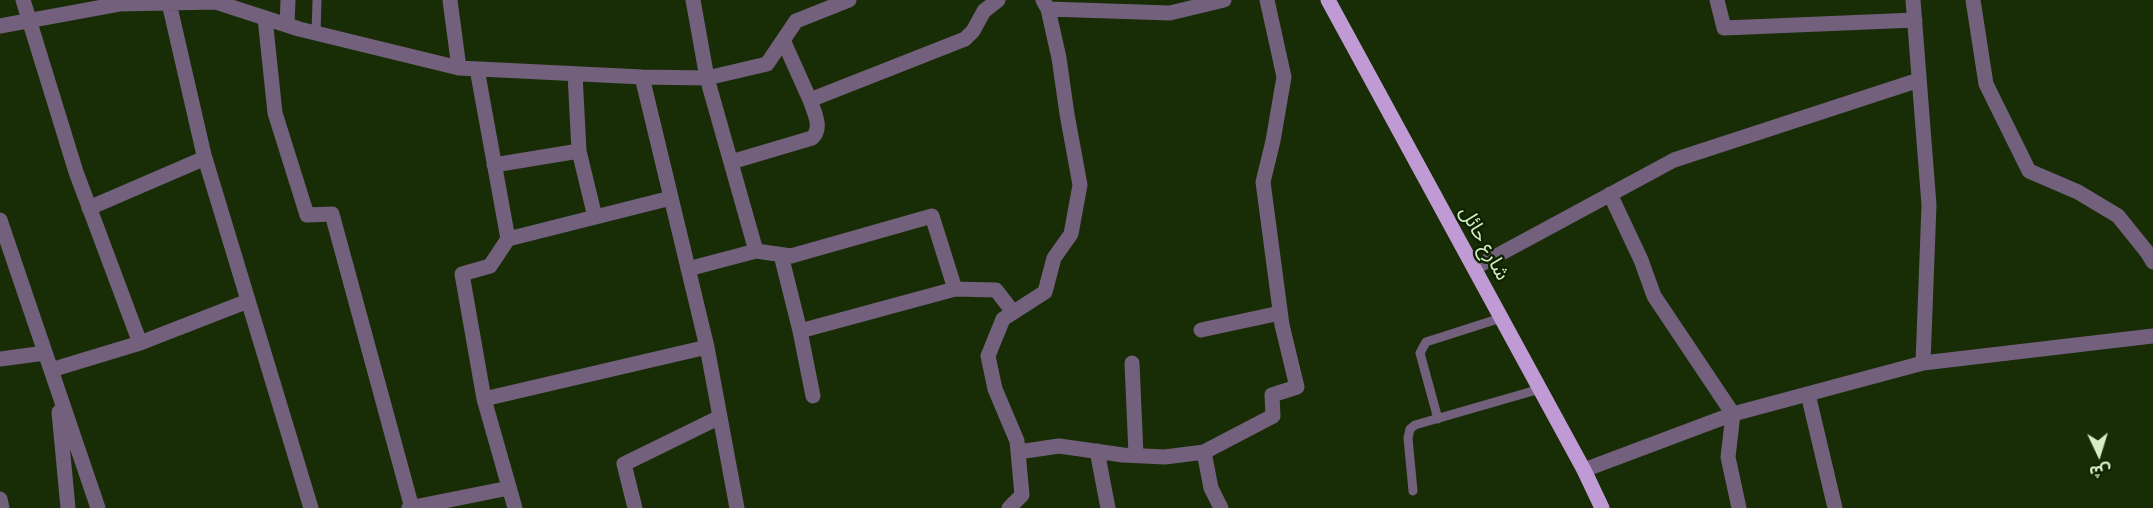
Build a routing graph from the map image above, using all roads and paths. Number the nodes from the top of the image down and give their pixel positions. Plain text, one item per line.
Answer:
1 (23, 0) edge
2 (288, 0) edge
3 (316, 0) edge
4 (450, 0) edge
5 (693, 0) edge
6 (849, 0) edge
7 (998, 0) edge
8 (1224, 0) edge
9 (1267, 0) edge
10 (1328, 0) edge
11 (1717, 0) edge
12 (1913, 0) edge
13 (1973, 0) edge
14 (118, 2) edge
15 (169, 3) junction
16 (1045, 5) edge
17 (265, 18) junction
18 (1915, 20) junction
19 (28, 21) junction
20 (287, 25) junction
21 (0, 26) edge
22 (316, 33) junction
23 (783, 40) junction
24 (459, 68) junction
25 (477, 69) junction
26 (575, 74) junction
27 (642, 77) junction
28 (707, 78) junction
29 (1919, 80) junction
30 (810, 100) junction
31 (579, 152) junction
32 (205, 158) junction
33 (731, 162) junction
34 (494, 165) junction
35 (1610, 194) junction
36 (671, 198) junction
37 (89, 208) junction
38 (595, 217) junction
39 (0, 220) edge
40 (508, 239) junction
41 (4, 243) edge
42 (756, 251) junction
43 (782, 255) junction
44 (2153, 262) edge
45 (1474, 268) junction
46 (688, 269) junction
47 (955, 289) junction
48 (248, 301) junction
49 (1013, 312) junction
50 (1280, 313) junction
51 (1502, 318) junction
52 (1201, 330) dead end
53 (800, 331) junction
54 (2153, 336) edge
55 (140, 344) junction
56 (707, 347) junction
57 (45, 353) junction
58 (0, 359) edge
59 (1132, 363) dead end
60 (1923, 363) junction
61 (51, 370) junction
62 (57, 388) junction
63 (1540, 389) junction
64 (1808, 394) junction
65 (813, 396) dead end
66 (484, 399) junction
67 (1732, 414) junction
68 (720, 417) junction
69 (1438, 418) junction
70 (1097, 451) junction
71 (1018, 452) junction
72 (1204, 453) junction
73 (1136, 455) junction
74 (1584, 470) junction
75 (509, 488) junction
76 (1413, 491) dead end
77 (0, 499) edge
78 (3, 508) edge
79 (68, 508) edge
80 (98, 508) edge
81 (311, 508) edge
82 (411, 508) edge
83 (515, 508) edge
84 (635, 508) edge
85 (737, 508) edge
86 (1010, 508) edge
87 (1108, 508) edge
88 (1221, 508) edge
89 (1602, 508) edge
90 (1739, 508) edge
91 (1835, 508) edge

1 - 19 street
2 - 20 street
3 - 22 lane
4 - 24 street
5 - 28 street
6 - 23 street
7 - 30 street
8 - 16 street
9 - 50 street
10 - 45 main road, شارع حائل
11 - 18 street
12 - 18 street
13 - 44 street
14 - 15 street
14 - 19 street
15 - 17 street
15 - 32 street
16 - 49 street
17 - 20 street
17 - 82 street
18 - 29 street
19 - 21 street
19 - 37 street
20 - 22 street
22 - 24 street
23 - 28 street
23 - 30 street
24 - 25 street
25 - 26 street
25 - 34 street
26 - 27 street
26 - 31 street
27 - 28 street
27 - 36 street
28 - 33 street
29 - 35 street
29 - 60 street
30 - 33 street
31 - 34 street
31 - 38 street
32 - 37 street
32 - 48 street
33 - 42 street
34 - 40 street
35 - 45 street
35 - 67 street
36 - 38 street
36 - 46 street
37 - 55 street
38 - 40 street
39 - 41 street
40 - 66 street
41 - 57 street
42 - 43 street
42 - 46 street
43 - 47 street
43 - 53 street
45 - 51 main road, شارع حائل
46 - 56 street
47 - 49 street
47 - 53 street
48 - 55 street
48 - 81 street
49 - 71 street
50 - 52 street
50 - 72 street
51 - 63 main road, شارع حائل
51 - 69 lane
53 - 65 street
54 - 60 street
55 - 61 street
56 - 66 street
56 - 68 street
57 - 58 street
57 - 61 street
59 - 73 street
60 - 64 street
61 - 62 street
62 - 79 street
62 - 80 street
63 - 69 lane
63 - 74 main road, شارع حائل
64 - 67 street
64 - 91 street
66 - 75 street
67 - 74 street
67 - 90 street
68 - 84 street
68 - 85 street
69 - 76 lane
70 - 71 street
70 - 73 street
70 - 87 street
71 - 86 street
72 - 73 street
72 - 88 street
74 - 89 main road, شارع حائل
75 - 82 street
75 - 83 street
77 - 78 street

